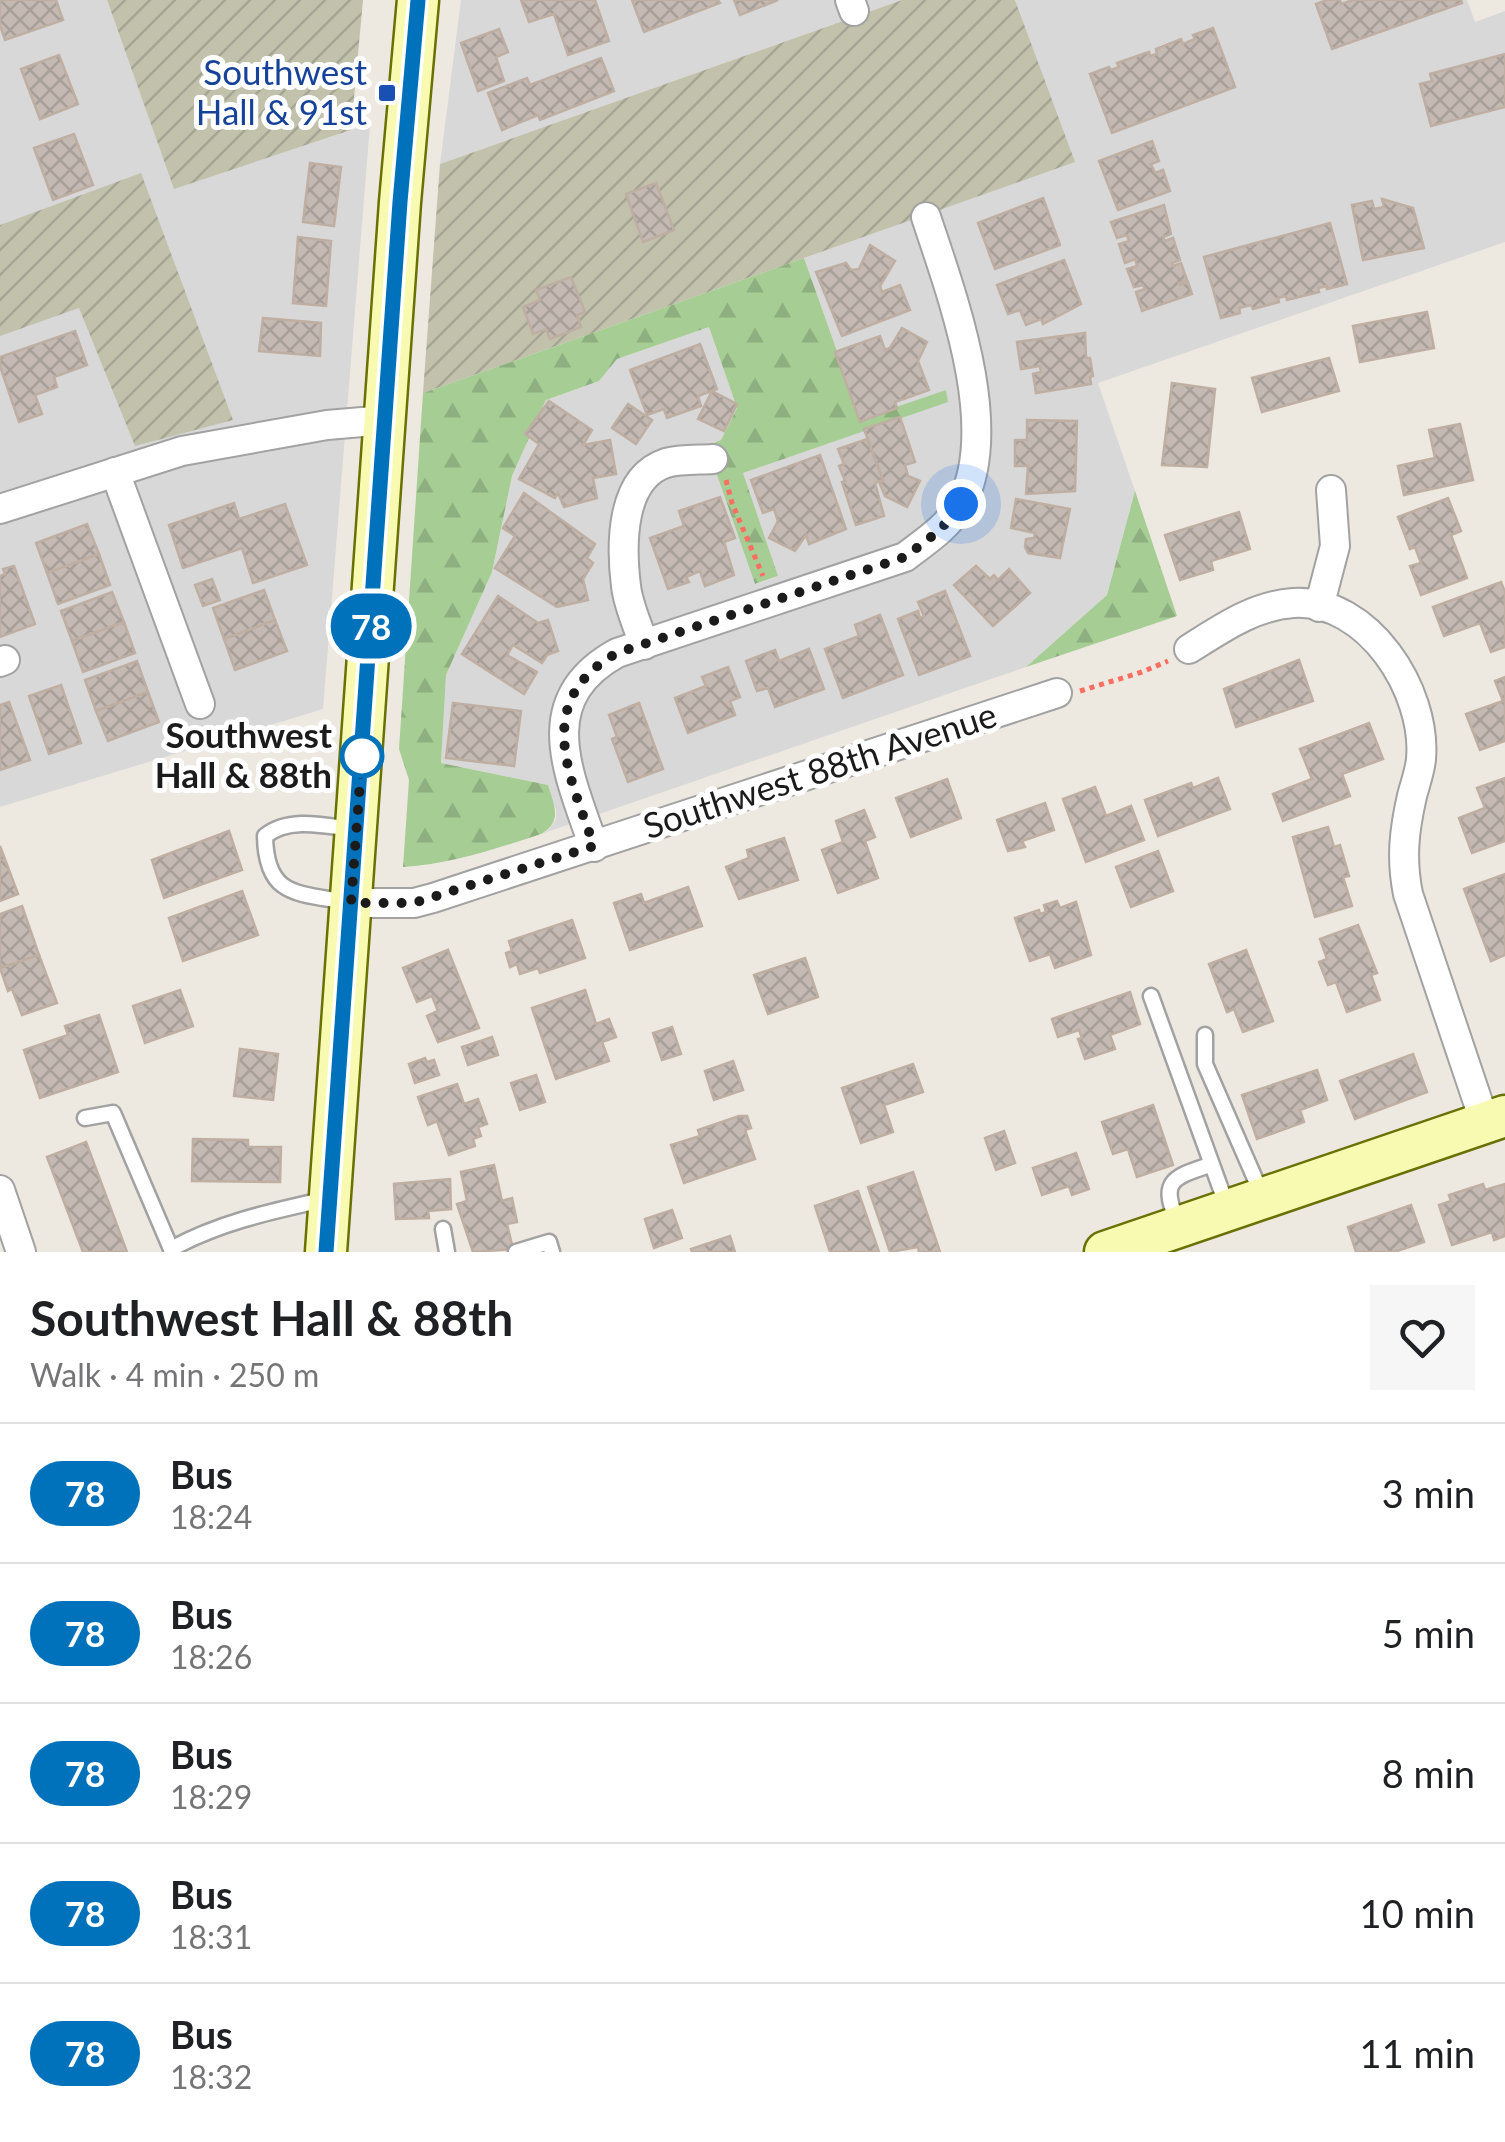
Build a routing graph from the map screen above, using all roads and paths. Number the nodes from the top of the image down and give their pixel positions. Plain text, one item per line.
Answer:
1 (418, 0) edge
2 (926, 217) dead end
3 (386, 420) junction
4 (713, 459) joint
5 (116, 472) junction
6 (1330, 490) dead end
7 (0, 509) edge
8 (763, 579) dead end
9 (1319, 607) junction
10 (644, 645) junction
11 (1188, 650) joint
12 (1056, 693) joint
13 (200, 704) dead end
14 (356, 830) junction
15 (594, 846) junction
16 (351, 903) junction
17 (1151, 996) dead end
18 (1205, 1035) dead end
19 (85, 1118) dead end
20 (1495, 1120) edge
21 (1210, 1165) junction
22 (0, 1190) edge
23 (332, 1198) junction
24 (1246, 1204) junction
25 (443, 1229) dead end
26 (1184, 1239) edge
27 (172, 1250) edge
28 (22, 1252) edge
29 (326, 1252) edge
30 (447, 1252) edge
31 (516, 1252) edge
32 (552, 1252) edge
33 (1105, 1252) edge

1 - 3 main road
2 - 10 street
3 - 5 street
3 - 14 main road
4 - 8 path
4 - 10 street
5 - 7 street
5 - 13 street
6 - 9 street
9 - 11 street
9 - 20 street
10 - 15 street
11 - 12 path
12 - 15 street, Southwest 88th Avenue
14 - 16 main road
14 - 16 lane
15 - 16 street, Southwest 88th Avenue
16 - 23 main road
17 - 21 lane
18 - 24 lane
19 - 27 lane
20 - 24 main road
21 - 24 lane
21 - 26 lane
22 - 28 street
23 - 27 lane
23 - 29 main road
24 - 26 main road
25 - 30 lane
26 - 33 main road
31 - 32 lane

